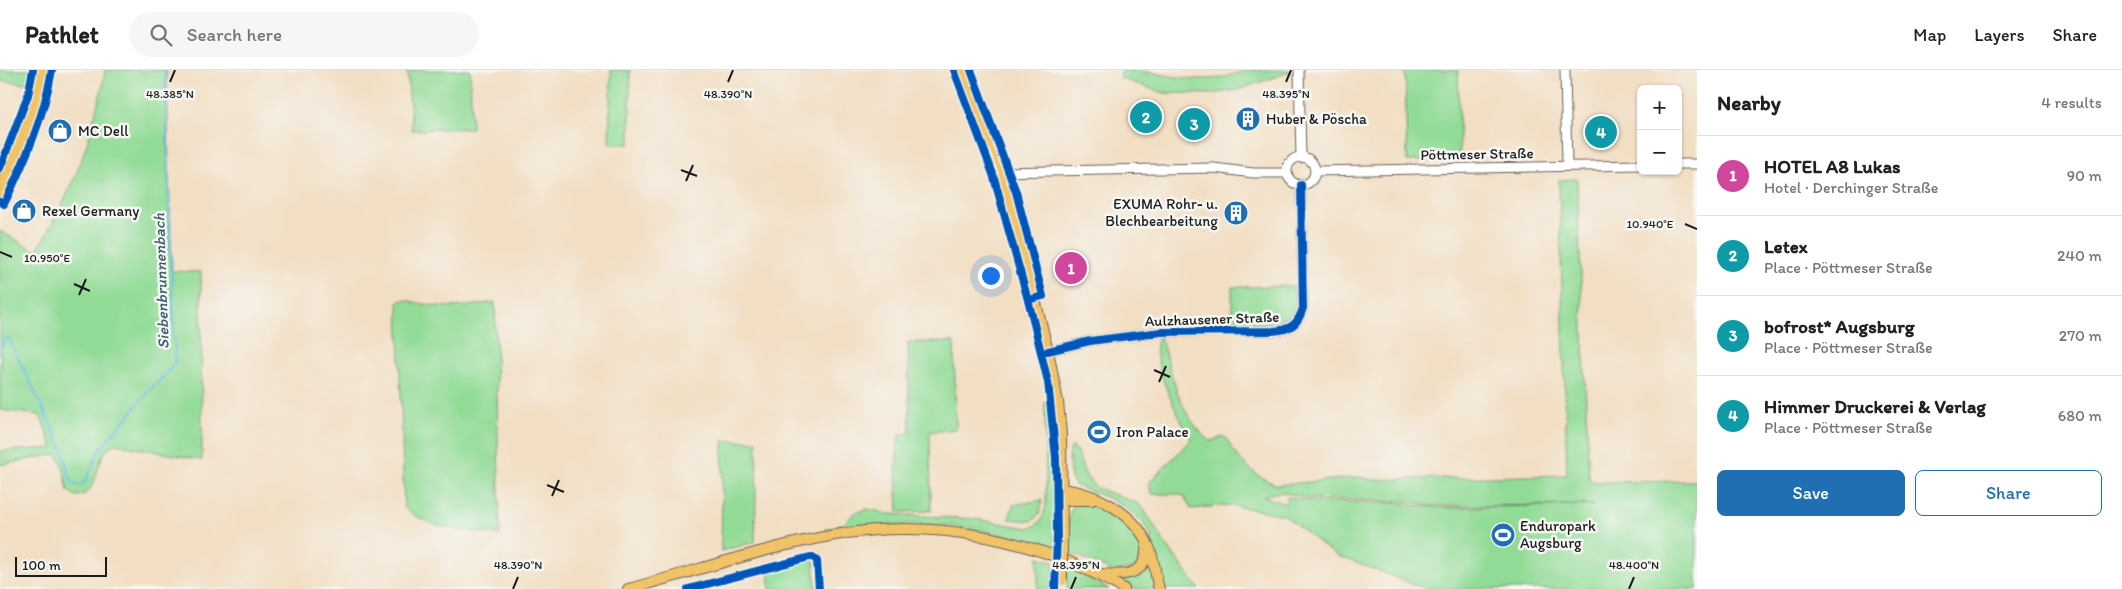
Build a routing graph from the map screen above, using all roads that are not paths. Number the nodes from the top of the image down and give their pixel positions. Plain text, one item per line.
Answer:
1 (43, 70) edge
2 (962, 70) edge
3 (1299, 70) edge
4 (1565, 70) edge
5 (1300, 158) junction
6 (1682, 164) edge
7 (1697, 164) edge
8 (1637, 165) edge
9 (1567, 166) junction
10 (1315, 171) junction
11 (1000, 172) junction
12 (1287, 173) junction
13 (1301, 185) junction
14 (0, 192) edge
15 (1048, 351) junction
16 (1063, 489) junction
17 (1063, 500) junction
18 (1097, 500) junction
19 (1145, 539) junction
20 (1097, 573) junction
21 (1062, 585) edge
22 (628, 589) edge
23 (1124, 589) edge
24 (1159, 589) edge

1 - 14 main road
2 - 11 main road
3 - 5 street
4 - 9 street
5 - 10 street
5 - 12 street
6 - 7 street
8 - 9 street, Pöttmeser Straße
9 - 10 street, Pöttmeser Straße
10 - 13 street
11 - 12 street
11 - 15 main road
12 - 13 street
13 - 15 street, Aulzhausener Straße
15 - 16 main road
16 - 17 main road
16 - 18 main road
17 - 18 main road
17 - 21 main road, bridge
18 - 19 main road
19 - 20 main road
19 - 24 main road
20 - 22 main road
20 - 23 main road

